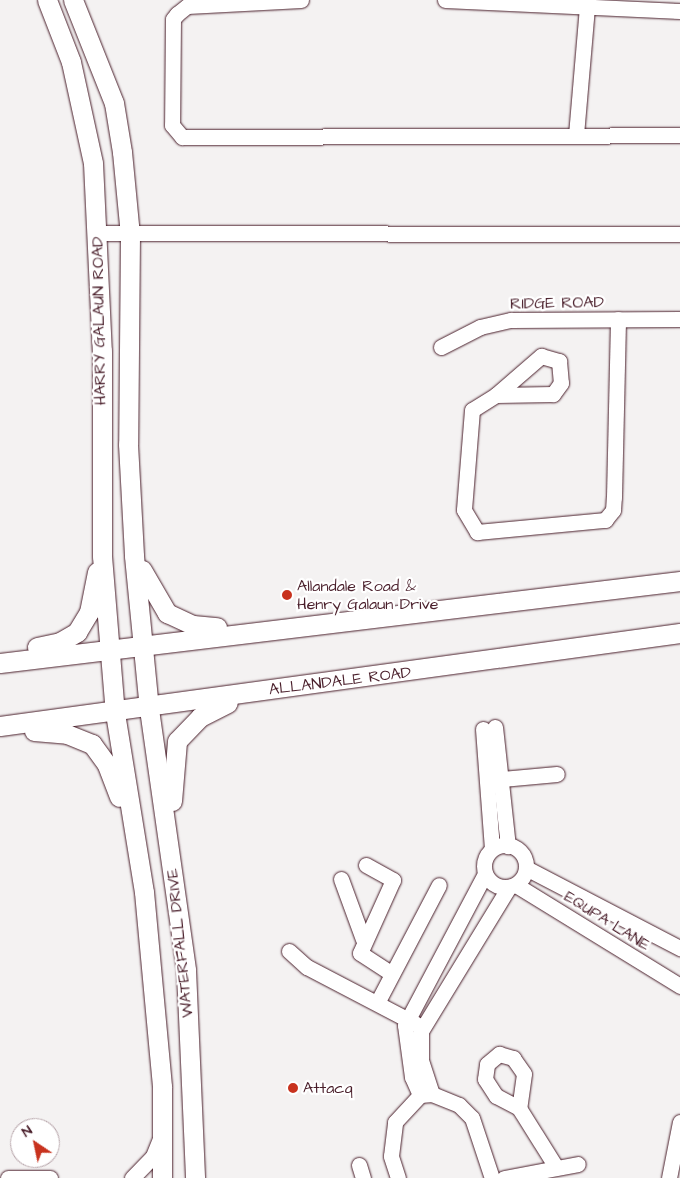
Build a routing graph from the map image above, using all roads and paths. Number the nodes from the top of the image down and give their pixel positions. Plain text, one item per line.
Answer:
1 (47, 0) edge
2 (74, 0) edge
3 (301, 0) edge
4 (445, 0) edge
5 (548, 2) edge
6 (587, 7) junction
7 (680, 12) edge
8 (576, 135) junction
9 (680, 135) edge
10 (99, 233) junction
11 (680, 234) edge
12 (130, 235) junction
13 (618, 319) junction
14 (680, 319) edge
15 (440, 347) dead end
16 (496, 395) dead end
17 (102, 556) junction
18 (134, 556) junction
19 (680, 581) edge
20 (256, 630) junction
21 (680, 633) edge
22 (145, 644) junction
23 (110, 649) junction
24 (0, 657) edge
25 (0, 663) edge
26 (265, 691) junction
27 (149, 709) junction
28 (115, 713) junction
29 (0, 727) edge
30 (489, 728) dead end
31 (557, 774) dead end
32 (494, 780) junction
33 (508, 846) junction
34 (492, 849) junction
35 (171, 862) junction
36 (138, 865) junction
37 (366, 865) dead end
38 (526, 868) junction
39 (485, 874) junction
40 (341, 879) dead end
41 (439, 885) dead end
42 (513, 886) junction
43 (363, 939) junction
44 (447, 944) junction
45 (680, 948) edge
46 (289, 951) dead end
47 (468, 955) junction
48 (392, 974) junction
49 (680, 986) edge
50 (377, 1003) junction
51 (408, 1019) junction
52 (422, 1027) junction
53 (426, 1095) junction
54 (519, 1108) dead end
55 (680, 1122) edge
56 (162, 1134) junction
57 (578, 1164) dead end
58 (556, 1166) junction
59 (394, 1177) edge
60 (8, 1178) edge
61 (50, 1178) edge
62 (132, 1178) edge
63 (162, 1178) edge
64 (195, 1178) edge
65 (492, 1178) edge
66 (504, 1178) edge
67 (669, 1178) edge

1 - 10 main road, HARRY GALAUN ROAD
2 - 12 main road, HARRY GALAUN ROAD
3 - 8 street
4 - 5 street
5 - 6 street
6 - 7 street
6 - 8 street
8 - 9 street
10 - 12 street
10 - 17 main road, HARRY GALAUN ROAD
11 - 12 street
12 - 18 main road, HARRY GALAUN ROAD
13 - 14 street, RIDGE ROAD
13 - 15 street, RIDGE ROAD
13 - 16 street
17 - 23 main road, HARRY GALAUN ROAD
17 - 24 main road
18 - 20 main road
18 - 22 main road, HARRY GALAUN ROAD
19 - 20 main road
20 - 22 main road
21 - 26 main road, ALLANDALE ROAD
22 - 23 main road
22 - 27 main road, WATERFALL DRIVE
23 - 25 main road
23 - 28 main road, HARRY GALAUN ROAD
26 - 27 main road, ALLANDALE ROAD
26 - 35 main road
27 - 28 main road, ALLANDALE ROAD
27 - 35 main road, WATERFALL DRIVE
28 - 29 main road, ALLANDALE ROAD
28 - 36 main road, WATERFALL DRIVE
29 - 36 main road
30 - 32 street
31 - 32 street
32 - 33 street
32 - 34 street
33 - 34 street
33 - 38 street
34 - 39 street
35 - 64 main road, WATERFALL DRIVE
36 - 56 main road, WATERFALL DRIVE
37 - 43 street
38 - 42 street
38 - 45 street, EQUPA LANE
39 - 42 street
39 - 44 street
40 - 43 street
41 - 48 street
42 - 47 street
42 - 49 street, EQUPA LANE
43 - 48 street
44 - 47 street
44 - 51 street
46 - 50 street
47 - 52 street
48 - 50 street
50 - 51 street
51 - 52 street
51 - 53 street
52 - 53 street
53 - 59 street
53 - 65 street
54 - 58 street
55 - 67 street
56 - 62 street
56 - 63 main road, WATERFALL DRIVE
57 - 58 street
58 - 66 street
60 - 61 street

